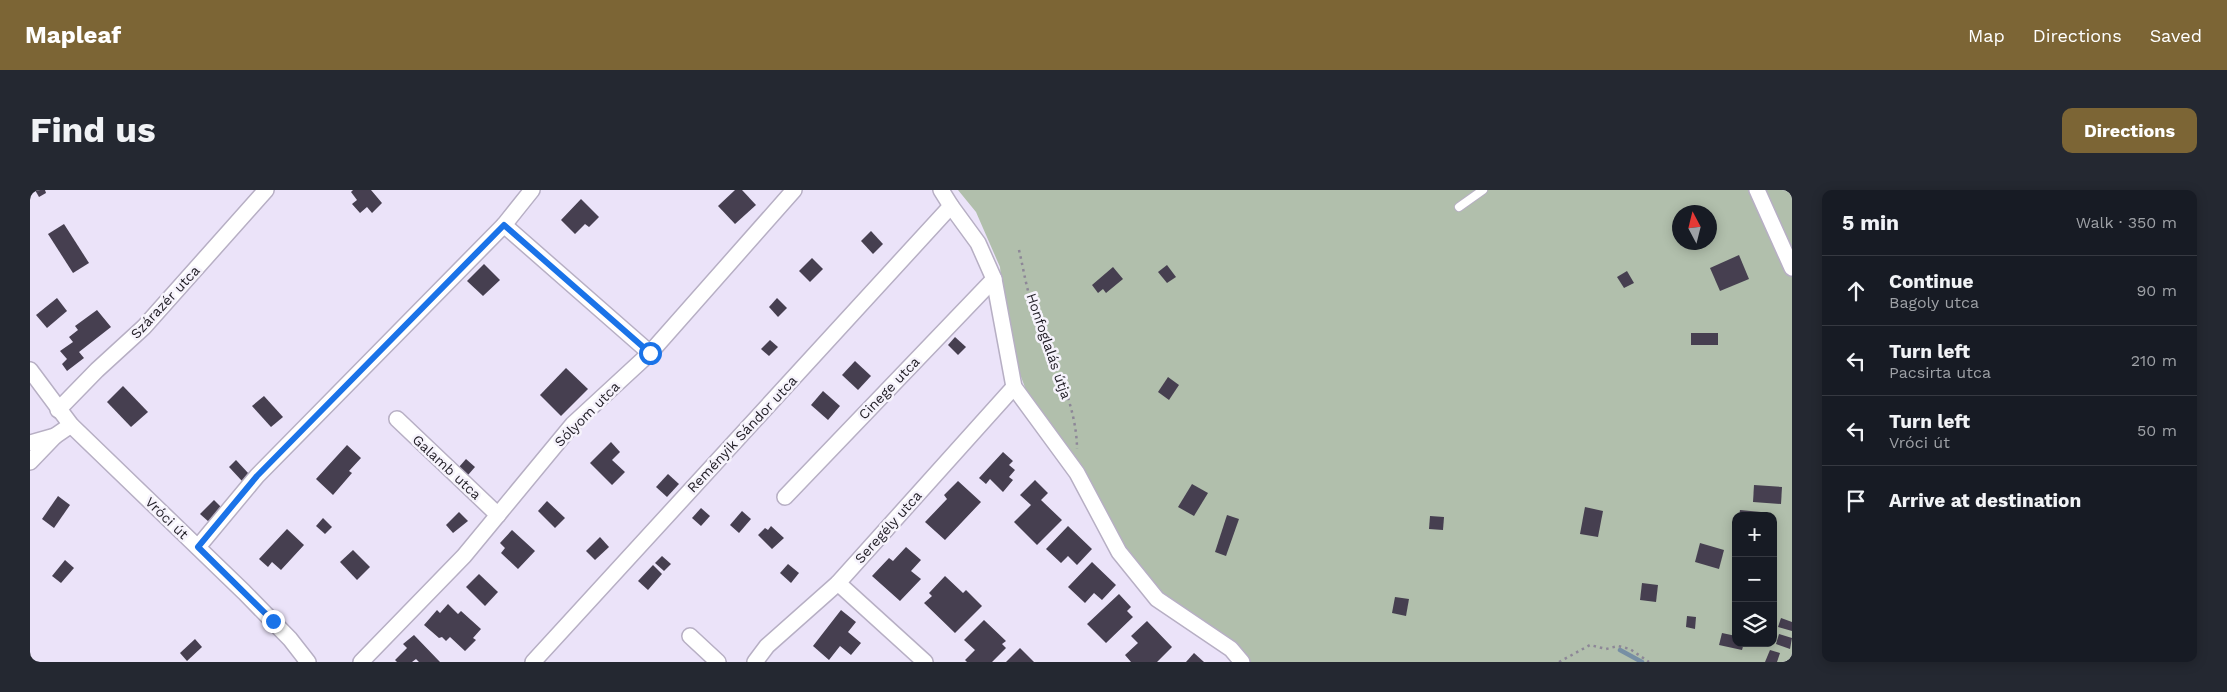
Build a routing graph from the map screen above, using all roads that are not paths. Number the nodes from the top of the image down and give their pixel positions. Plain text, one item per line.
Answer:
1 (266, 190) edge
2 (532, 190) edge
3 (794, 190) edge
4 (941, 190) edge
5 (1483, 190) edge
6 (1757, 190) edge
7 (951, 206) junction
8 (1459, 207) dead end
9 (504, 225) junction
10 (1792, 268) edge
11 (994, 279) junction
12 (650, 353) junction
13 (30, 370) edge
14 (1014, 387) junction
15 (58, 410) junction
16 (396, 419) dead end
17 (71, 426) junction
18 (55, 436) junction
19 (30, 443) edge
20 (30, 462) edge
21 (785, 497) dead end
22 (498, 515) junction
23 (198, 547) junction
24 (838, 583) junction
25 (690, 636) dead end
26 (308, 662) edge
27 (361, 662) edge
28 (533, 662) edge
29 (718, 662) edge
30 (755, 662) edge
31 (925, 662) edge
32 (1242, 662) edge

1 - 15 street, Szárazér utca
2 - 9 street
3 - 12 street, Sólyom utca
4 - 7 street
5 - 8 lane
6 - 10 street
7 - 11 street
7 - 28 street, Reményik Sándor utca
9 - 12 street
9 - 23 street
11 - 14 street
11 - 21 street, Cinege utca
12 - 22 street, Sólyom utca
13 - 15 street, Vróci út
14 - 24 street, Seregély utca
14 - 32 street
15 - 17 street, Vróci út
16 - 22 street, Galamb utca
17 - 18 street
17 - 23 street, Vróci út
18 - 19 street
18 - 20 street
22 - 27 street, Sólyom utca
23 - 26 street, Vróci út
24 - 30 street, Seregély utca
24 - 31 street
25 - 29 street

